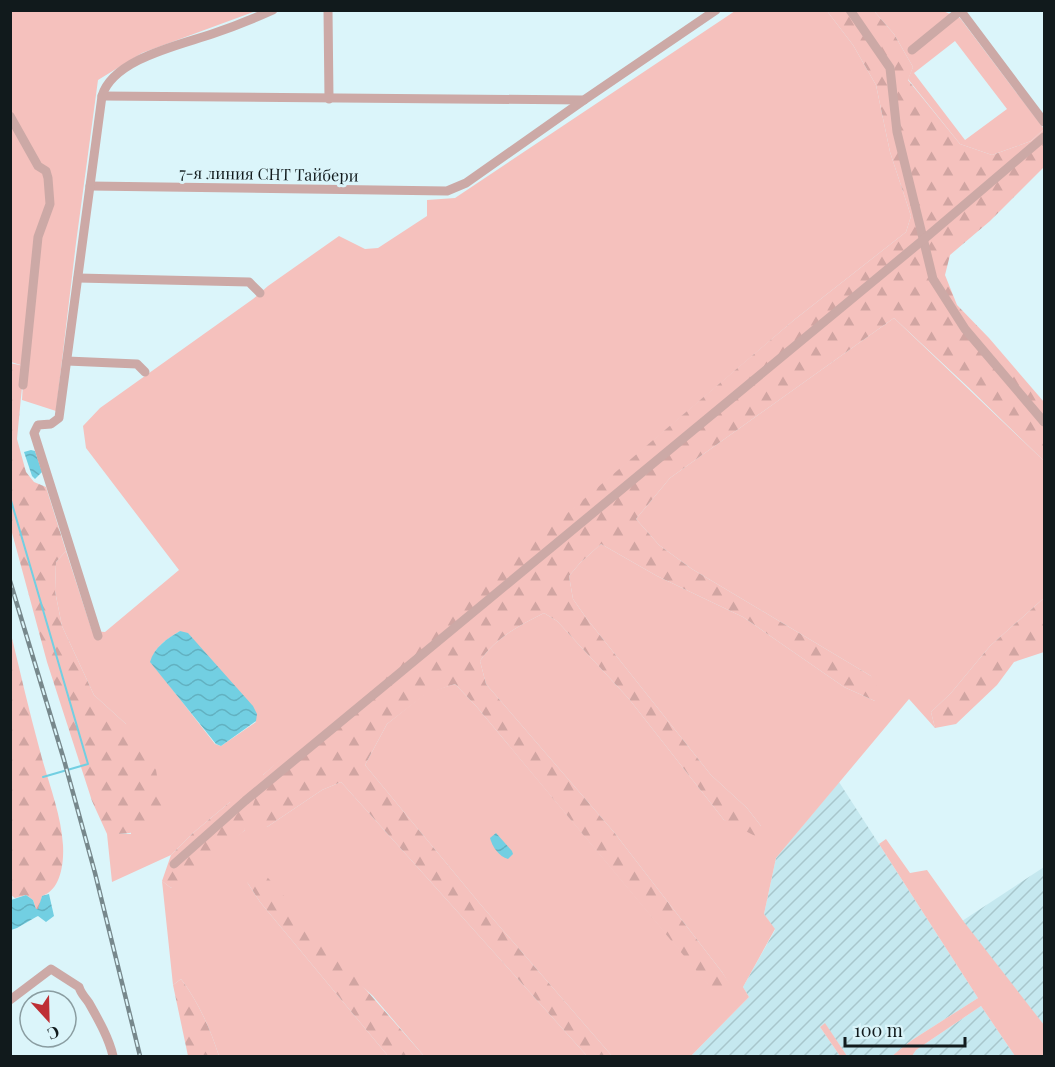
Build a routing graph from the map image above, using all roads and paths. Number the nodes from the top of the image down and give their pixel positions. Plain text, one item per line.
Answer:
1 (273, 10) edge
2 (328, 10) edge
3 (716, 10) edge
4 (850, 10) edge
5 (961, 11) edge
6 (912, 50) dead end
7 (102, 96) junction
8 (329, 99) junction
9 (585, 100) junction
10 (10, 116) edge
11 (1044, 122) edge
12 (1044, 137) edge
13 (90, 186) junction
14 (922, 240) junction
15 (78, 278) junction
16 (260, 293) dead end
17 (67, 361) junction
18 (145, 372) dead end
19 (23, 385) dead end
20 (1044, 422) edge
21 (98, 636) dead end
22 (174, 864) dead end
23 (10, 1000) edge
24 (112, 1052) edge

1 - 7 street
2 - 8 street
3 - 9 street
4 - 14 street
5 - 6 street
5 - 11 street
7 - 8 street
7 - 13 street
8 - 9 street
9 - 13 street, 7-я линия СНТ Тайбери
10 - 19 street
12 - 14 street
13 - 15 street
14 - 20 street
14 - 22 street
15 - 16 street
15 - 17 street
17 - 18 street
17 - 21 street
23 - 24 street

